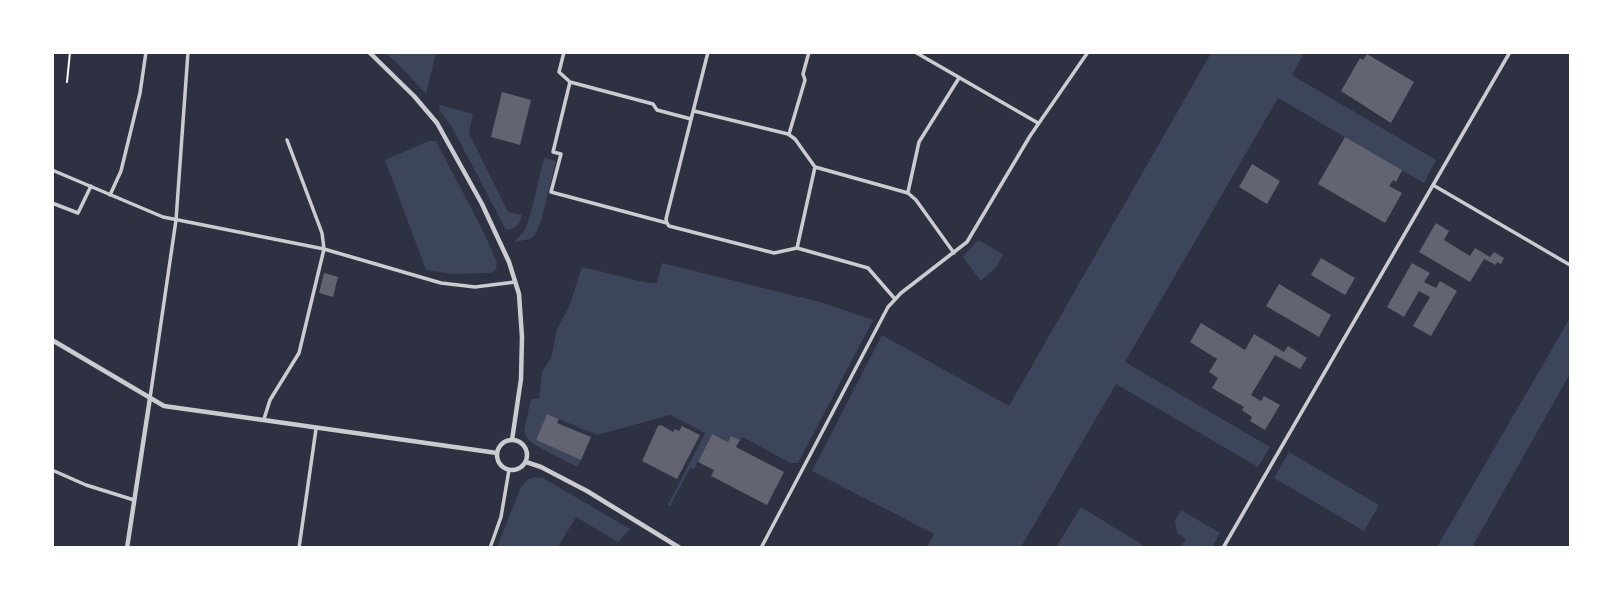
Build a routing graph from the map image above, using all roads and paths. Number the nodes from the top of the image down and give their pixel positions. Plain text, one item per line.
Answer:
1 (70, 52) edge
2 (146, 52) edge
3 (188, 52) edge
4 (369, 52) edge
5 (564, 52) edge
6 (708, 52) edge
7 (809, 52) edge
8 (915, 52) edge
9 (1088, 52) edge
10 (1510, 52) edge
11 (959, 78) junction
12 (66, 82) dead end
13 (570, 82) junction
14 (693, 111) junction
15 (691, 119) junction
16 (1038, 123) junction
17 (789, 134) junction
18 (287, 140) dead end
19 (815, 167) junction
20 (52, 170) edge
21 (1433, 185) junction
22 (91, 186) junction
23 (908, 193) junction
24 (110, 195) junction
25 (52, 203) edge
26 (176, 219) junction
27 (668, 224) junction
28 (797, 248) junction
29 (324, 249) junction
30 (954, 253) junction
31 (1570, 265) edge
32 (515, 282) junction
33 (895, 299) junction
34 (52, 340) edge
35 (150, 398) junction
36 (263, 421) junction
37 (316, 429) junction
38 (512, 440) junction
39 (497, 453) junction
40 (526, 462) junction
41 (52, 470) edge
42 (509, 470) junction
43 (134, 500) junction
44 (127, 548) edge
45 (299, 548) edge
46 (490, 548) edge
47 (680, 548) edge
48 (761, 548) edge
49 (1223, 548) edge

1 - 12 path
2 - 24 street
3 - 26 street
4 - 32 street
5 - 13 street
6 - 14 street
7 - 17 street
8 - 11 street
9 - 16 street
10 - 21 street
11 - 16 street
11 - 23 street
13 - 15 street
13 - 27 street
14 - 15 street
14 - 17 street
15 - 27 street
16 - 30 street
17 - 19 street
18 - 29 street
19 - 23 street
19 - 28 street
20 - 22 street
21 - 31 street
21 - 49 street
22 - 24 street
22 - 25 street
23 - 30 street
24 - 26 street
26 - 29 street
26 - 35 street
27 - 28 street
28 - 33 street
29 - 32 street
29 - 36 street
30 - 33 street
32 - 38 street
33 - 48 street
34 - 35 street
35 - 36 street
35 - 43 street
36 - 37 street
37 - 39 street
37 - 45 street
38 - 39 street
38 - 40 street
39 - 42 street
40 - 42 street
40 - 47 street
41 - 43 street
42 - 46 street
43 - 44 street

